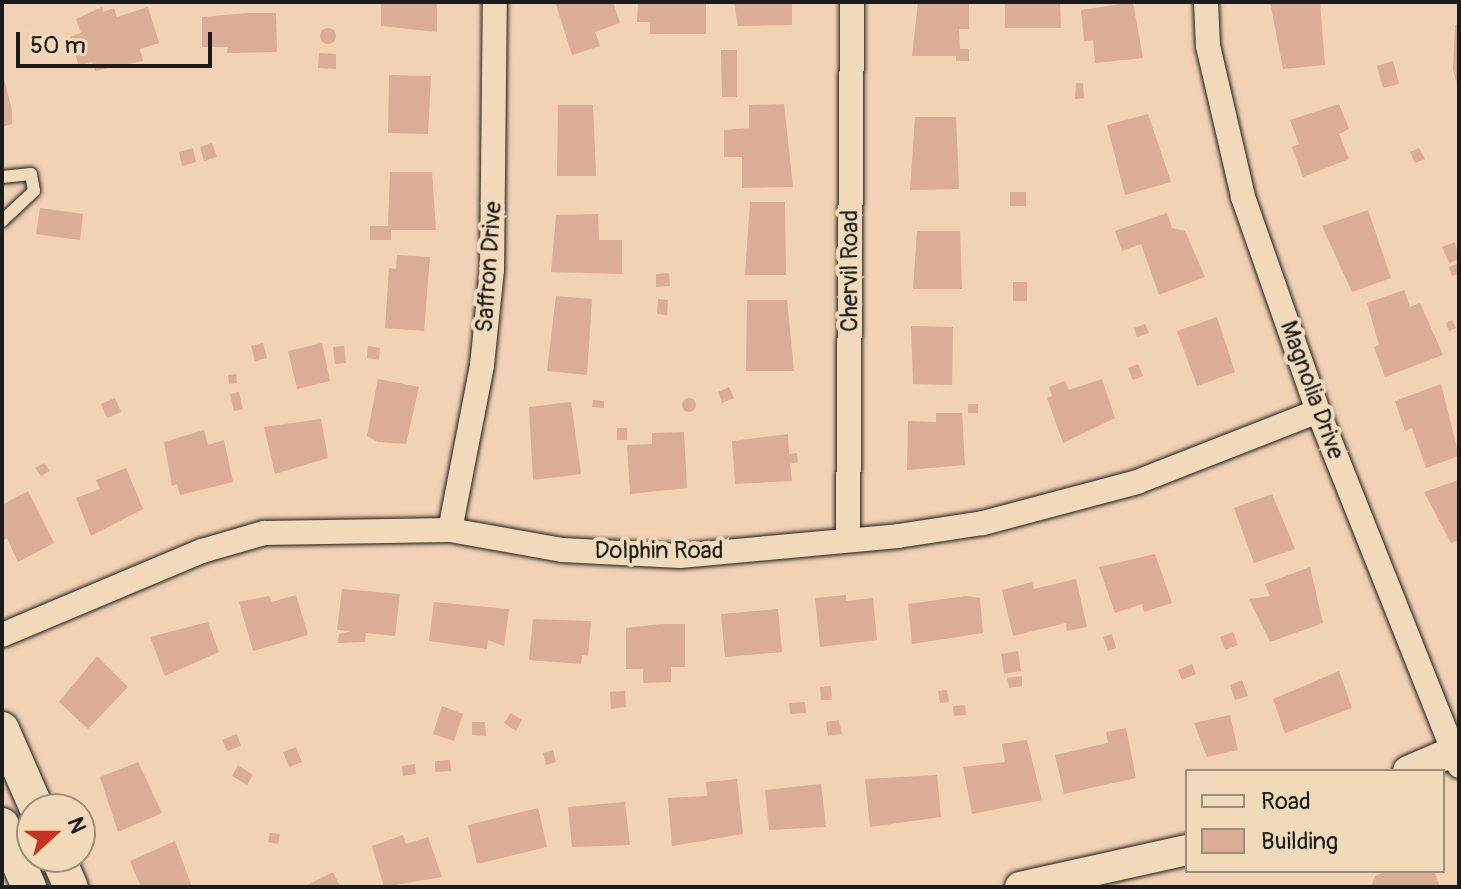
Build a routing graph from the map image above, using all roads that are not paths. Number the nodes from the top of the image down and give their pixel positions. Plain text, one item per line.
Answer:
1 (495, 2) edge
2 (852, 2) edge
3 (1206, 2) edge
4 (2, 177) edge
5 (2, 221) edge
6 (1318, 411) junction
7 (450, 530) junction
8 (848, 540) junction
9 (2, 635) edge
10 (2, 729) edge
11 (1457, 756) edge
12 (1415, 769) edge
13 (30, 793) edge
14 (2, 825) edge
15 (1185, 850) edge
16 (29, 887) edge
17 (1020, 887) edge

1 - 7 street, Saffron Drive
2 - 8 street, Chervil Road
3 - 6 street, Magnolia Drive
4 - 5 lane
6 - 8 street, Dolphin Road
6 - 11 street, Magnolia Drive
7 - 8 street, Dolphin Road
7 - 9 street, Dolphin Road
10 - 13 main road
11 - 12 street
14 - 16 main road
15 - 17 street

